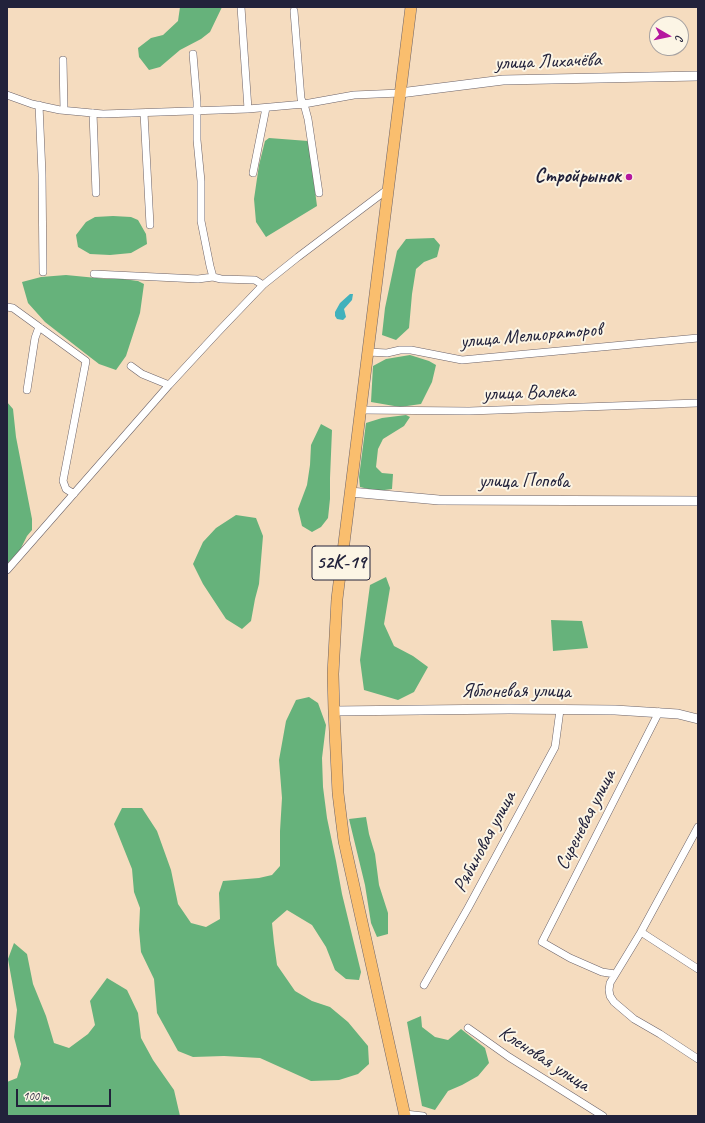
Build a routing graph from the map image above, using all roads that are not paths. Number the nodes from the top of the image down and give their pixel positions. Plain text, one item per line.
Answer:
1 (241, 7) edge
2 (411, 7) edge
3 (294, 11) dead end
4 (193, 54) dead end
5 (63, 60) dead end
6 (698, 76) edge
7 (400, 93) junction
8 (7, 95) edge
9 (304, 104) junction
10 (39, 105) junction
11 (266, 108) junction
12 (248, 109) junction
13 (64, 110) junction
14 (197, 112) junction
15 (93, 113) junction
16 (144, 113) junction
17 (253, 173) dead end
18 (388, 189) junction
19 (96, 193) dead end
20 (319, 193) dead end
21 (150, 226) dead end
22 (43, 272) dead end
23 (94, 274) dead end
24 (213, 277) junction
25 (264, 285) junction
26 (7, 306) edge
27 (39, 327) junction
28 (698, 338) edge
29 (368, 352) junction
30 (131, 366) dead end
31 (169, 385) junction
32 (27, 390) dead end
33 (698, 403) edge
34 (360, 410) junction
35 (350, 492) junction
36 (74, 494) junction
37 (698, 501) edge
38 (7, 570) edge
39 (560, 710) junction
40 (334, 711) junction
41 (659, 712) junction
42 (698, 719) edge
43 (698, 827) edge
44 (641, 932) junction
45 (698, 969) edge
46 (615, 974) junction
47 (424, 985) dead end
48 (468, 1028) dead end
49 (698, 1058) edge
50 (405, 1115) edge
51 (423, 1116) edge
52 (603, 1116) edge

1 - 12 street
2 - 7 main road, 52К-19
3 - 9 street
4 - 14 street
5 - 13 street
6 - 7 street, улица Лихачёва
7 - 9 street
7 - 18 main road, 52К-19
8 - 10 street
9 - 11 street
9 - 20 street
10 - 13 street
10 - 22 street
11 - 12 street
11 - 17 street
12 - 14 street
13 - 15 street
14 - 16 street
14 - 24 street
15 - 16 street
15 - 19 street
16 - 21 street
18 - 25 street
18 - 29 main road, 52К-19
23 - 24 street
24 - 25 street
25 - 31 street
26 - 27 street
27 - 32 street
27 - 36 street
28 - 29 street, улица Мелиораторов
29 - 34 main road, 52К-19
30 - 31 street
31 - 36 street
33 - 34 street, улица Валека
34 - 35 main road, 52К-19
35 - 37 street, улица Попова
35 - 40 main road, 52К-19
36 - 38 street
39 - 40 street, Яблоневая улица
39 - 41 street, Яблоневая улица
39 - 47 street, Рябиновая улица
40 - 50 main road, 52К-19
41 - 42 street, Яблоневая улица
41 - 46 street, Сиреневая улица
43 - 44 street
44 - 45 street
44 - 46 street
46 - 49 street
48 - 52 street, Кленовая улица
50 - 51 street

